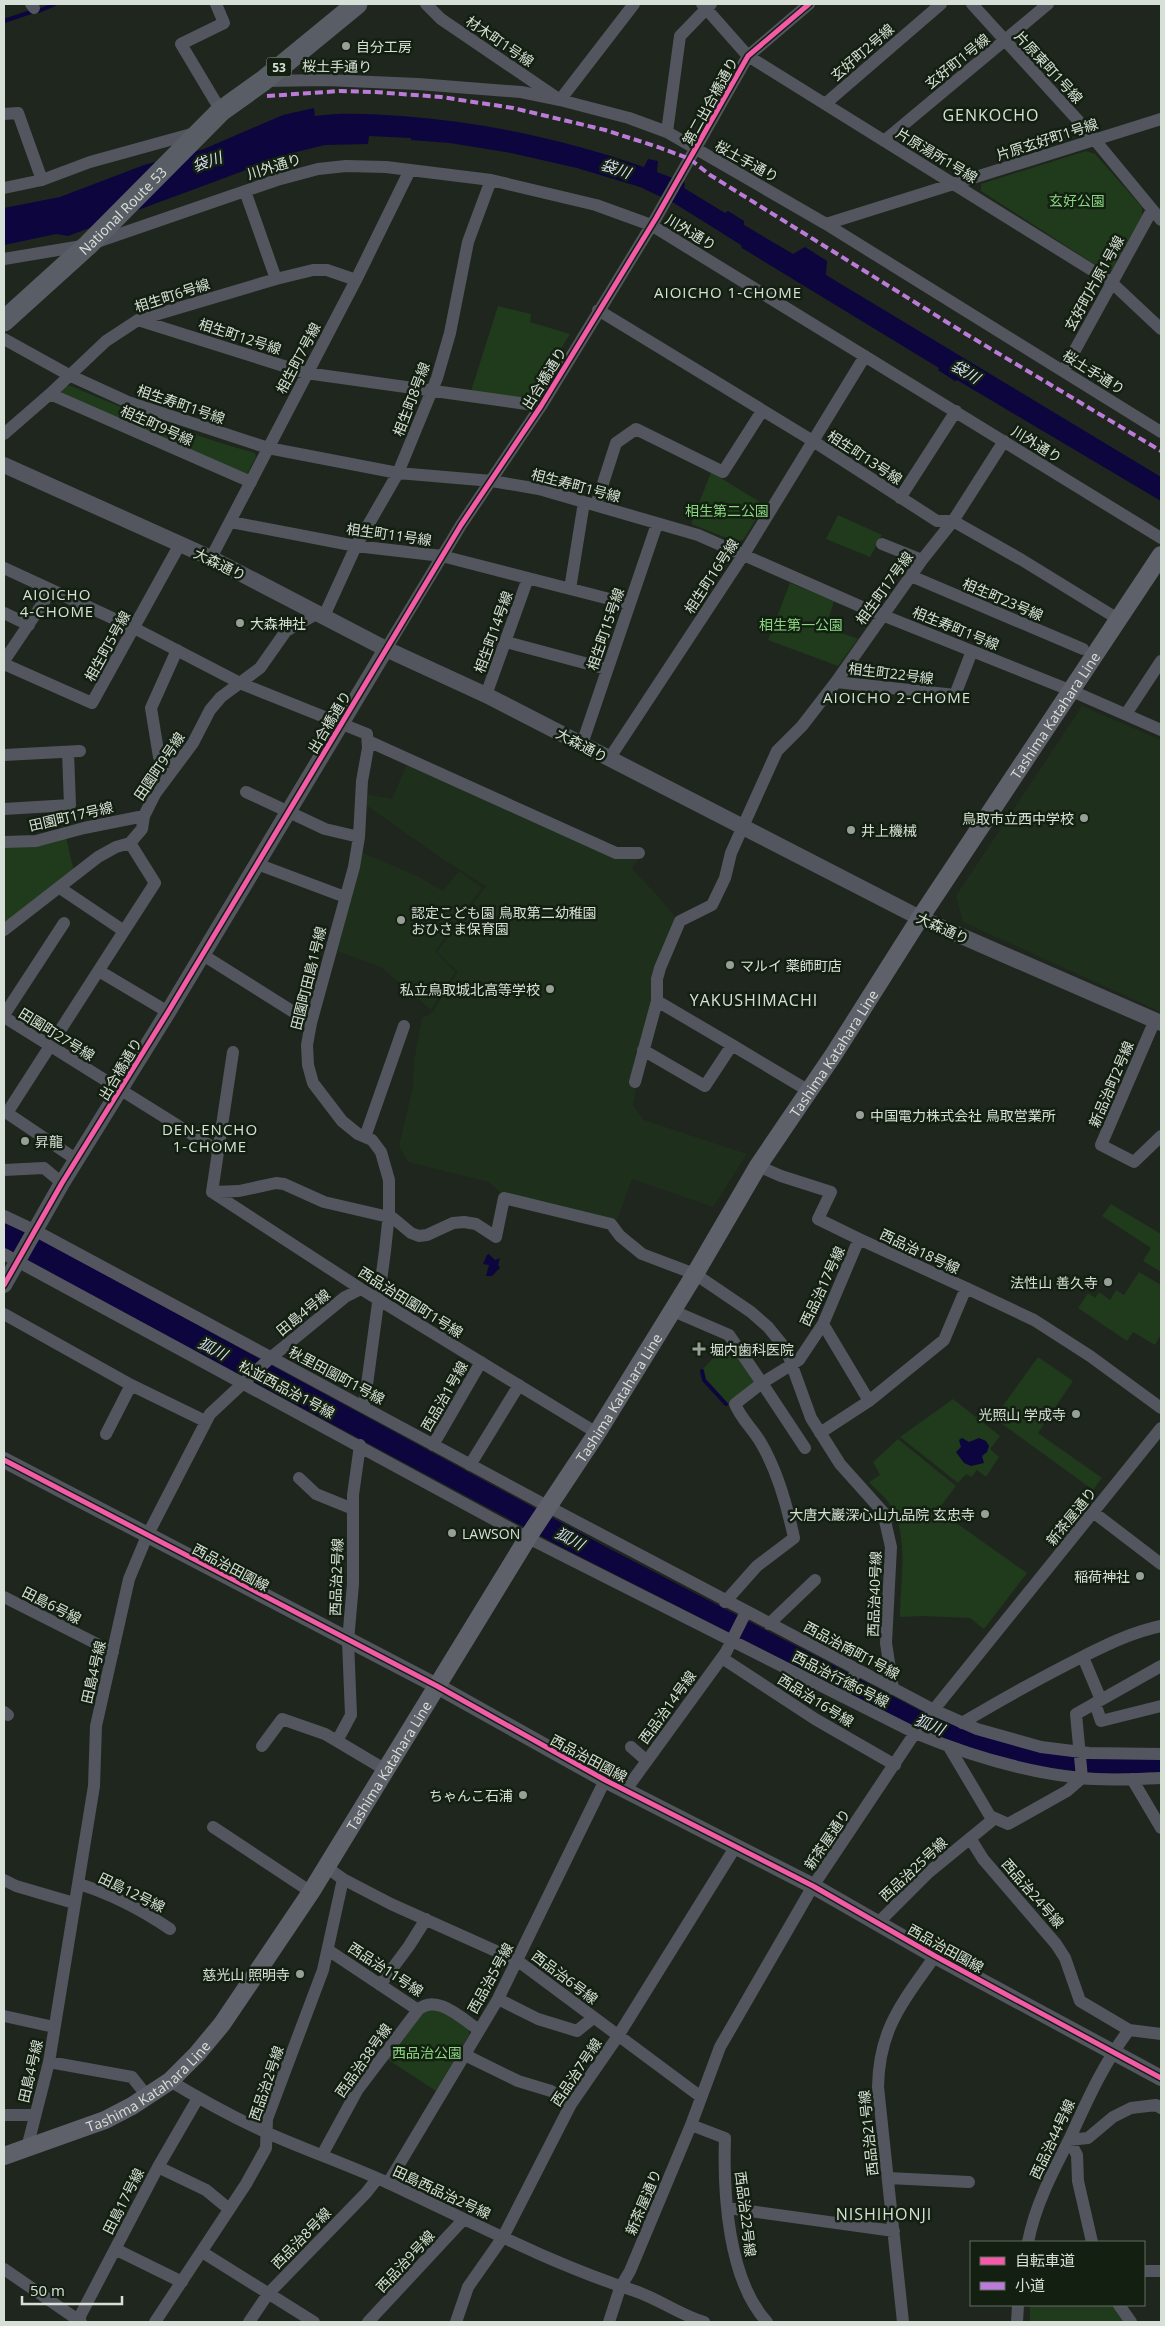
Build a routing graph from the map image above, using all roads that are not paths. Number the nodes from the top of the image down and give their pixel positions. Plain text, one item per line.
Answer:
1 (216, 4) edge
2 (357, 4) edge
3 (426, 4) edge
4 (634, 4) edge
5 (809, 4) edge
6 (941, 4) edge
7 (972, 4) edge
8 (1048, 4) edge
9 (706, 5) edge
10 (1005, 41) junction
11 (748, 56) junction
12 (263, 81) junction
13 (560, 100) junction
14 (825, 104) junction
15 (221, 111) junction
16 (4, 114) edge
17 (1161, 119) edge
18 (202, 131) junction
19 (667, 132) junction
20 (1094, 139) junction
21 (884, 140) junction
22 (695, 150) junction
23 (410, 170) junction
24 (42, 180) junction
25 (491, 180) junction
26 (957, 184) junction
27 (4, 188) edge
28 (244, 191) junction
29 (1152, 210) junction
30 (1161, 220) edge
31 (654, 222) junction
32 (826, 224) junction
33 (88, 245) junction
34 (4, 259) edge
35 (276, 279) junction
36 (356, 280) junction
37 (1111, 282) junction
38 (598, 310) junction
39 (138, 320) junction
40 (4, 321) edge
41 (1161, 329) edge
42 (4, 339) edge
43 (865, 356) junction
44 (1064, 370) junction
45 (306, 373) junction
46 (69, 375) junction
47 (432, 391) junction
48 (50, 394) junction
49 (541, 406) junction
50 (762, 410) junction
51 (956, 411) junction
52 (1161, 432) edge
53 (4, 434) edge
54 (813, 441) junction
55 (1004, 441) junction
56 (268, 448) junction
57 (4, 465) edge
58 (398, 473) junction
59 (492, 481) junction
60 (251, 482) junction
61 (900, 498) junction
62 (584, 502) junction
63 (596, 506) junction
64 (230, 522) junction
65 (954, 522) junction
66 (657, 524) junction
67 (1161, 538) edge
68 (180, 544) junction
69 (882, 544) dead end
70 (356, 546) junction
71 (744, 554) junction
72 (1161, 555) edge
73 (442, 556) junction
74 (211, 558) junction
75 (922, 560) junction
76 (4, 568) edge
77 (911, 576) junction
78 (528, 578) junction
79 (570, 589) junction
80 (51, 591) junction
81 (629, 604) junction
82 (4, 613) edge
83 (321, 614) junction
84 (883, 614) junction
85 (1118, 619) junction
86 (29, 625) junction
87 (134, 628) junction
88 (506, 642) junction
89 (386, 649) junction
90 (177, 650) junction
91 (972, 650) junction
92 (1084, 650) dead end
93 (1161, 661) edge
94 (4, 662) edge
95 (607, 669) junction
96 (836, 682) junction
97 (242, 684) junction
98 (1072, 691) junction
99 (486, 694) junction
100 (1126, 714) junction
101 (341, 726) junction
102 (1161, 730) edge
103 (368, 741) junction
104 (582, 744) junction
105 (4, 755) edge
106 (609, 759) junction
107 (176, 764) junction
108 (246, 792) dead end
109 (4, 808) edge
110 (288, 813) junction
111 (144, 816) junction
112 (743, 829) junction
113 (359, 837) junction
114 (4, 842) edge
115 (130, 843) junction
116 (639, 853) dead end
117 (257, 864) junction
118 (60, 888) junction
119 (345, 897) junction
120 (920, 918) junction
121 (64, 922) dead end
122 (4, 930) edge
123 (124, 931) junction
124 (202, 955) junction
125 (99, 971) junction
126 (657, 1001) junction
127 (168, 1012) junction
128 (4, 1016) edge
129 (1158, 1021) edge
130 (311, 1022) junction
131 (404, 1026) dead end
132 (732, 1044) junction
133 (50, 1047) junction
134 (643, 1050) junction
135 (233, 1052) dead end
136 (634, 1082) dead end
137 (120, 1091) junction
138 (809, 1091) junction
139 (5, 1113) edge
140 (1161, 1136) edge
141 (365, 1137) junction
142 (217, 1150) junction
143 (77, 1160) junction
144 (758, 1166) junction
145 (4, 1170) edge
146 (62, 1183) junction
147 (212, 1192) junction
148 (4, 1216) edge
149 (388, 1216) junction
150 (35, 1233) junction
151 (860, 1239) junction
152 (4, 1254) edge
153 (19, 1260) junction
154 (695, 1274) junction
155 (4, 1285) edge
156 (966, 1288) junction
157 (361, 1289) junction
158 (379, 1300) junction
159 (671, 1310) junction
160 (4, 1314) edge
161 (823, 1324) junction
162 (270, 1359) junction
163 (481, 1362) junction
164 (792, 1366) junction
165 (244, 1381) junction
166 (762, 1382) junction
167 (131, 1385) junction
168 (519, 1385) junction
169 (869, 1401) junction
170 (364, 1407) junction
171 (1161, 1408) edge
172 (205, 1421) junction
173 (1161, 1428) edge
174 (597, 1433) junction
175 (820, 1433) junction
176 (106, 1434) dead end
177 (360, 1445) junction
178 (434, 1445) junction
179 (804, 1448) dead end
180 (4, 1460) edge
181 (470, 1465) junction
182 (298, 1478) dead end
183 (353, 1509) junction
184 (548, 1509) junction
185 (1093, 1512) junction
186 (147, 1536) junction
187 (529, 1536) junction
188 (1161, 1564) edge
189 (815, 1580) dead end
190 (4, 1597) edge
191 (726, 1602) junction
192 (745, 1614) junction
193 (769, 1624) junction
194 (1161, 1626) edge
195 (734, 1639) junction
196 (348, 1641) junction
197 (113, 1652) junction
198 (1083, 1657) junction
199 (722, 1658) junction
200 (1161, 1666) edge
201 (857, 1670) junction
202 (437, 1686) junction
203 (893, 1689) junction
204 (843, 1697) junction
205 (1098, 1701) junction
206 (1161, 1706) edge
207 (934, 1710) junction
208 (962, 1723) junction
209 (915, 1733) junction
210 (337, 1741) junction
211 (262, 1746) dead end
212 (631, 1747) dead end
213 (948, 1747) junction
214 (1080, 1754) junction
215 (1161, 1754) edge
216 (647, 1761) junction
217 (895, 1766) junction
218 (384, 1769) junction
219 (1082, 1776) junction
220 (1161, 1778) edge
221 (1132, 1779) junction
222 (605, 1780) junction
223 (626, 1790) junction
224 (995, 1818) junction
225 (213, 1827) dead end
226 (1161, 1828) edge
227 (970, 1838) junction
228 (736, 1846) junction
229 (326, 1867) junction
230 (343, 1879) junction
231 (4, 1880) edge
232 (79, 1884) junction
233 (813, 1886) junction
234 (311, 1892) junction
235 (74, 1902) junction
236 (426, 1919) junction
237 (878, 1923) junction
238 (170, 1929) dead end
239 (328, 1950) junction
240 (935, 1956) junction
241 (518, 1960) junction
242 (380, 1985) junction
243 (498, 1999) junction
244 (418, 2010) junction
245 (4, 2016) edge
246 (594, 2018) junction
247 (54, 2027) junction
248 (479, 2030) junction
249 (1129, 2030) junction
250 (1161, 2034) edge
251 (618, 2036) junction
252 (1112, 2052) junction
253 (465, 2055) junction
254 (49, 2062) junction
255 (1161, 2078) edge
256 (170, 2081) junction
257 (147, 2096) junction
258 (701, 2097) junction
259 (198, 2098) junction
260 (571, 2104) junction
261 (1161, 2108) edge
262 (4, 2115) edge
263 (35, 2115) junction
264 (691, 2125) junction
265 (265, 2132) junction
266 (1069, 2140) junction
267 (27, 2148) junction
268 (322, 2155) junction
269 (4, 2156) edge
270 (158, 2167) junction
271 (888, 2178) junction
272 (382, 2181) junction
273 (969, 2182) dead end
274 (728, 2208) junction
275 (229, 2209) junction
276 (463, 2220) junction
277 (894, 2231) junction
278 (503, 2237) junction
279 (1028, 2241) edge
280 (1092, 2241) edge
281 (115, 2250) junction
282 (202, 2252) junction
283 (4, 2269) edge
284 (1161, 2270) edge
285 (1145, 2271) edge
286 (182, 2282) junction
287 (620, 2288) junction
288 (268, 2294) junction
289 (1018, 2306) edge
290 (1120, 2306) edge
291 (79, 2321) edge
292 (155, 2322) edge
293 (249, 2322) edge
294 (314, 2322) edge
295 (368, 2322) edge
296 (456, 2322) edge
297 (609, 2322) edge
298 (704, 2322) edge
299 (767, 2322) edge
300 (903, 2322) edge
301 (1017, 2322) edge
302 (1131, 2322) edge

1 - 15 street
2 - 12 highway, National Route 53 / 53
3 - 13 street, 材木町1号線
4 - 13 street
5 - 11 street, 第二出合橋通り
6 - 14 street, 玄好町2号線
7 - 10 street, 片原東町1号線
8 - 10 street, 玄好町1号線
9 - 11 street, 片原湯所1号線
9 - 19 street
10 - 20 street, 片原東町1号線
10 - 21 street, 玄好町1号線
11 - 14 street, 片原湯所1号線
11 - 22 street, 第二出合橋通り
12 - 13 street, 桜土手通り
12 - 15 highway, National Route 53 / 53
13 - 19 street, 桜土手通り
14 - 21 street, 片原湯所1号線
15 - 18 highway, National Route 53 / 53
16 - 24 street
17 - 20 street, 片原玄好町1号線
18 - 24 street
18 - 33 highway, National Route 53 / 53
19 - 22 street, 桜土手通り
20 - 26 street, 片原玄好町1号線
20 - 29 street, 片原東町1号線
21 - 26 street, 片原湯所1号線
22 - 31 street, 第二出合橋通り
22 - 32 street, 桜土手通り
23 - 25 street, 川外通り
23 - 28 street, 川外通り
23 - 36 street, 相生町7号線
24 - 27 street
25 - 31 street, 川外通り
25 - 47 street, 相生町8号線
26 - 32 street, 片原玄好町1号線
26 - 37 street, 片原湯所1号線
28 - 33 street, 川外通り
28 - 35 street
29 - 30 street, 片原東町1号線
29 - 37 street, 玄好町片原1号線
31 - 38 street, 出合橋通り
31 - 43 street, 川外通り
32 - 44 street, 桜土手通り
33 - 34 street, 川外通り
33 - 40 highway, National Route 53 / 53
35 - 36 street, 相生町6号線
35 - 39 street, 相生町6号線
36 - 45 street, 相生町7号線
37 - 41 street, 片原湯所1号線
37 - 44 street, 玄好町片原1号線
38 - 49 street, 出合橋通り
38 - 50 street, 相生町13号線
39 - 45 street, 相生町12号線
39 - 46 street, 相生町6号線
42 - 46 street, 相生寿町1号線
43 - 51 street, 川外通り
43 - 54 street, 相生町16号線
44 - 52 street, 桜土手通り
45 - 47 street, 相生町12号線
45 - 56 street, 相生町7号線
46 - 48 street, 相生町6号線
46 - 56 street, 相生寿町1号線
47 - 49 street, 相生町12号線
47 - 58 street, 相生町8号線
48 - 53 street, 相生町6号線
48 - 60 street, 相生町9号線
49 - 59 street, 出合橋通り
50 - 54 street, 相生町13号線
50 - 63 street
51 - 55 street, 川外通り
51 - 61 street
54 - 61 street, 相生町13号線
54 - 71 street, 相生町16号線
55 - 65 street, 相生町17号線
55 - 67 street, 川外通り
56 - 58 street, 相生寿町1号線
56 - 60 street, 相生町7号線
57 - 68 street, 大森通り
58 - 59 street, 相生寿町1号線
58 - 70 street, 相生町8号線
59 - 62 street, 相生寿町1号線
59 - 73 street, 出合橋通り
60 - 64 street, 相生町7号線
61 - 65 street, 相生町13号線
62 - 63 street, 相生寿町1号線
62 - 79 street
63 - 66 street, 相生寿町1号線
64 - 70 street, 相生町11号線
64 - 74 street, 相生町7号線
65 - 75 street, 相生町17号線
65 - 85 street, 相生町13号線
66 - 71 street, 相生寿町1号線
66 - 81 street, 相生町15号線
68 - 74 street, 大森通り
68 - 87 street, 相生町5号線
69 - 75 street
70 - 73 street, 相生町11号線
70 - 83 street, 相生町8号線
71 - 84 street, 相生寿町1号線
71 - 106 street, 相生町16号線
72 - 85 main road, Tashima Katahara Line
73 - 78 street, 相生町11号線
73 - 89 street, 出合橋通り
74 - 83 street, 大森通り
75 - 77 street, 相生町17号線
76 - 80 street
77 - 84 street, 相生町17号線
77 - 92 street, 相生町23号線
78 - 79 street, 相生町11号線
78 - 88 street, 相生町14号線
79 - 81 street, 相生町11号線
80 - 86 street
80 - 87 street
81 - 95 street, 相生町15号線
82 - 86 street
83 - 89 street, 大森通り
83 - 97 street, 田園町9号線
84 - 91 street, 相生寿町1号線
84 - 96 street, 相生町17号線
85 - 98 main road, Tashima Katahara Line
86 - 94 street
87 - 90 street
87 - 94 street, 相生町5号線
88 - 95 street
88 - 99 street, 相生町14号線
89 - 99 street, 大森通り
89 - 101 street, 出合橋通り
90 - 97 street
90 - 107 street
91 - 96 street, 相生町22号線
91 - 98 street, 相生寿町1号線
93 - 100 street
95 - 104 street, 相生町15号線
96 - 112 street, 相生町17号線
97 - 101 street
97 - 107 street, 田園町9号線
98 - 100 street, 相生寿町1号線
98 - 120 main road, Tashima Katahara Line
99 - 104 street, 大森通り
100 - 102 street, 相生寿町1号線
101 - 103 street
101 - 110 street, 出合橋通り
103 - 113 street, 田園町田島1号線
103 - 116 street
104 - 106 street, 大森通り
105 - 109 street
106 - 112 street, 大森通り
107 - 111 street, 田園町9号線
108 - 110 street
110 - 113 street
110 - 117 street, 出合橋通り
111 - 114 street, 田園町17号線
111 - 115 street, 田園町9号線
112 - 120 street, 大森通り
112 - 126 street, 相生町17号線
113 - 119 street, 田園町田島1号線
115 - 118 street
115 - 123 street
117 - 119 street
117 - 124 street, 出合橋通り
118 - 122 street
118 - 123 street
119 - 130 street, 田園町田島1号線
120 - 129 street, 大森通り
120 - 138 main road, Tashima Katahara Line
121 - 128 street
123 - 125 street
124 - 127 street, 出合橋通り
124 - 130 street
125 - 127 street
125 - 133 street
126 - 132 street
126 - 134 street, 相生町17号線
127 - 137 street, 出合橋通り
128 - 133 street, 田園町27号線
129 - 140 street, 新品治町2号線
130 - 141 street, 田園町田島1号線
131 - 141 street
132 - 134 street
132 - 138 street
133 - 137 street, 田園町27号線
133 - 139 street
134 - 136 street, 相生町17号線
135 - 142 street
137 - 142 street, 田園町27号線
137 - 143 street, 出合橋通り
138 - 144 main road, Tashima Katahara Line
139 - 143 street
141 - 149 street, 田園町田島1号線
142 - 147 street
143 - 146 street, 出合橋通り
144 - 151 street, 西品治17号線
144 - 154 main road, Tashima Katahara Line
145 - 146 street
146 - 150 street, 出合橋通り
147 - 149 street
147 - 157 street, 西品治田園町1号線
148 - 150 street, 秋里田園町1号線
149 - 154 street, 西品治40号線
149 - 158 street, 田園町田島1号線
150 - 153 street, 出合橋通り
150 - 162 street, 秋里田園町1号線
151 - 156 street, 西品治18号線
151 - 161 street, 西品治17号線
152 - 153 street, 松並西品治1号線
153 - 155 street
153 - 165 street, 松並西品治1号線
154 - 159 main road, Tashima Katahara Line
154 - 164 street, 西品治40号線
156 - 169 street, 西品治18号線
156 - 171 street
157 - 158 street, 西品治田園町1号線
157 - 162 street, 田島4号線
158 - 163 street, 西品治田園町1号線
158 - 170 street, 田園町田島1号線
159 - 166 street
159 - 174 main road, Tashima Katahara Line
160 - 167 street
161 - 164 street, 西品治17号線
161 - 169 street
162 - 165 street, 田島4号線
162 - 170 street, 秋里田園町1号線
163 - 168 street, 西品治田園町1号線
163 - 178 street, 西品治1号線
164 - 166 street, 西品治17号線
164 - 175 street, 西品治40号線
165 - 172 street, 田島4号線
165 - 177 street, 松並西品治1号線
166 - 179 street
166 - 191 street, 西品治17号線
167 - 172 street
167 - 176 street
168 - 174 street, 西品治田園町1号線
168 - 181 street
169 - 175 street, 西品治18号線
170 - 178 street, 秋里田園町1号線
172 - 186 street, 田島4号線
173 - 185 street, 新茶屋通り
174 - 184 main road, Tashima Katahara Line
175 - 203 street, 西品治40号線
177 - 183 street, 西品治2号線
177 - 187 street, 松並西品治1号線
178 - 181 street, 秋里田園町1号線
180 - 186 street, 西品治田園線
181 - 184 street, 秋里田園町1号線
182 - 183 street
183 - 196 street, 西品治2号線
184 - 187 main road, Tashima Katahara Line
184 - 191 street, 西品治南町1号線
185 - 188 street
185 - 207 street, 新茶屋通り
186 - 196 street, 西品治田園線
186 - 197 street, 田島4号線
187 - 195 street, 西品治行徳6号線
187 - 202 main road, Tashima Katahara Line
189 - 193 street
190 - 197 street, 田島6号線
191 - 192 street, 西品治南町1号線
192 - 193 street, 西品治南町1号線
192 - 195 street, 西品治14号線
193 - 201 street, 西品治南町1号線
194 - 198 street
195 - 199 street, 西品治14号線
195 - 204 street, 西品治行徳6号線
196 - 202 street, 西品治田園線
196 - 210 street, 西品治2号線
197 - 232 street, 田島4号線
198 - 205 street
198 - 208 street
199 - 216 street, 西品治14号線
199 - 217 street, 西品治16号線
200 - 205 street
201 - 203 street, 西品治南町1号線
201 - 204 street
202 - 218 main road, Tashima Katahara Line
202 - 222 street, 西品治田園線
203 - 207 street, 西品治南町1号線
204 - 209 street, 西品治行徳6号線
205 - 206 street
205 - 214 street
207 - 208 street, 西品治南町1号線
207 - 209 street, 新茶屋通り
208 - 214 street, 西品治南町1号線
209 - 213 street, 西品治行徳6号線
209 - 217 street, 新茶屋通り
210 - 211 street
210 - 218 street
212 - 216 street
213 - 219 street, 西品治行徳6号線
213 - 224 street
214 - 215 street, 西品治南町1号線
214 - 219 street
216 - 223 street, 西品治14号線
217 - 233 street, 新茶屋通り
218 - 229 main road, Tashima Katahara Line
219 - 221 street, 西品治行徳6号線
219 - 224 street
220 - 221 street, 西品治行徳6号線
221 - 226 street
222 - 223 street, 西品治田園線
222 - 241 street, 西品治5号線
223 - 228 street, 西品治田園線
224 - 227 street
225 - 234 street
227 - 237 street, 西品治25号線
227 - 249 street, 西品治24号線
228 - 233 street, 西品治田園線
228 - 251 street, 西品治7号線
229 - 230 street
229 - 234 main road, Tashima Katahara Line
230 - 236 street, 西品治6号線
230 - 239 street, 西品治2号線
231 - 235 street
232 - 235 street, 田島4号線
232 - 238 street, 田島12号線
233 - 237 street, 西品治田園線
233 - 258 street, 新茶屋通り
234 - 256 main road, Tashima Katahara Line
235 - 247 street, 田島4号線
236 - 241 street, 西品治6号線
236 - 242 street
237 - 240 street, 西品治田園線
239 - 242 street, 西品治11号線
239 - 265 street, 西品治2号線
240 - 252 street, 西品治田園線
240 - 271 street, 西品治21号線
241 - 243 street, 西品治5号線
241 - 246 street, 西品治6号線
242 - 244 street, 西品治11号線
243 - 246 street
243 - 248 street, 西品治5号線
244 - 248 street, 西品治11号線
244 - 268 street, 西品治38号線
245 - 247 street
246 - 251 street, 西品治6号線
247 - 254 street, 田島4号線
248 - 253 street, 西品治5号線
249 - 250 street
249 - 252 street
251 - 258 street, 西品治6号線
251 - 260 street, 西品治7号線
252 - 255 street, 西品治田園線
252 - 266 street, 西品治44号線
253 - 260 street
253 - 272 street, 西品治5号線
254 - 257 street
254 - 263 street, 田島4号線
256 - 257 main road, Tashima Katahara Line
256 - 259 street, 田島西品治2号線
257 - 267 main road, Tashima Katahara Line
258 - 264 street, 新茶屋通り
259 - 265 street, 田島西品治2号線
259 - 270 street, 田島17号線
260 - 278 street, 西品治7号線
261 - 266 street
262 - 263 street
263 - 267 street, 田島4号線
264 - 274 street, 西品治22号線
264 - 287 street, 新茶屋通り
265 - 268 street, 田島西品治2号線
265 - 275 street, 西品治2号線
266 - 279 street, 西品治44号線
266 - 280 street
267 - 269 main road, Tashima Katahara Line
268 - 272 street, 田島西品治2号線
270 - 275 street
270 - 281 street, 田島17号線
271 - 273 street
271 - 277 street, 西品治21号線
272 - 276 street, 田島西品治2号線
272 - 288 street, 西品治8号線
274 - 277 street
274 - 299 street, 西品治22号線
275 - 282 street, 西品治2号線
276 - 278 street, 田島西品治2号線
276 - 295 street, 西品治9号線
277 - 300 street, 西品治21号線
278 - 287 street, 田島西品治2号線
278 - 296 street, 西品治7号線
281 - 286 street
281 - 291 street, 田島17号線
282 - 286 street, 西品治2号線
282 - 288 street
283 - 291 street
284 - 285 street
286 - 292 street, 西品治2号線
287 - 297 street, 新茶屋通り
287 - 298 street, 田島西品治2号線
288 - 293 street, 西品治8号線
288 - 294 street
289 - 301 street
290 - 302 street

